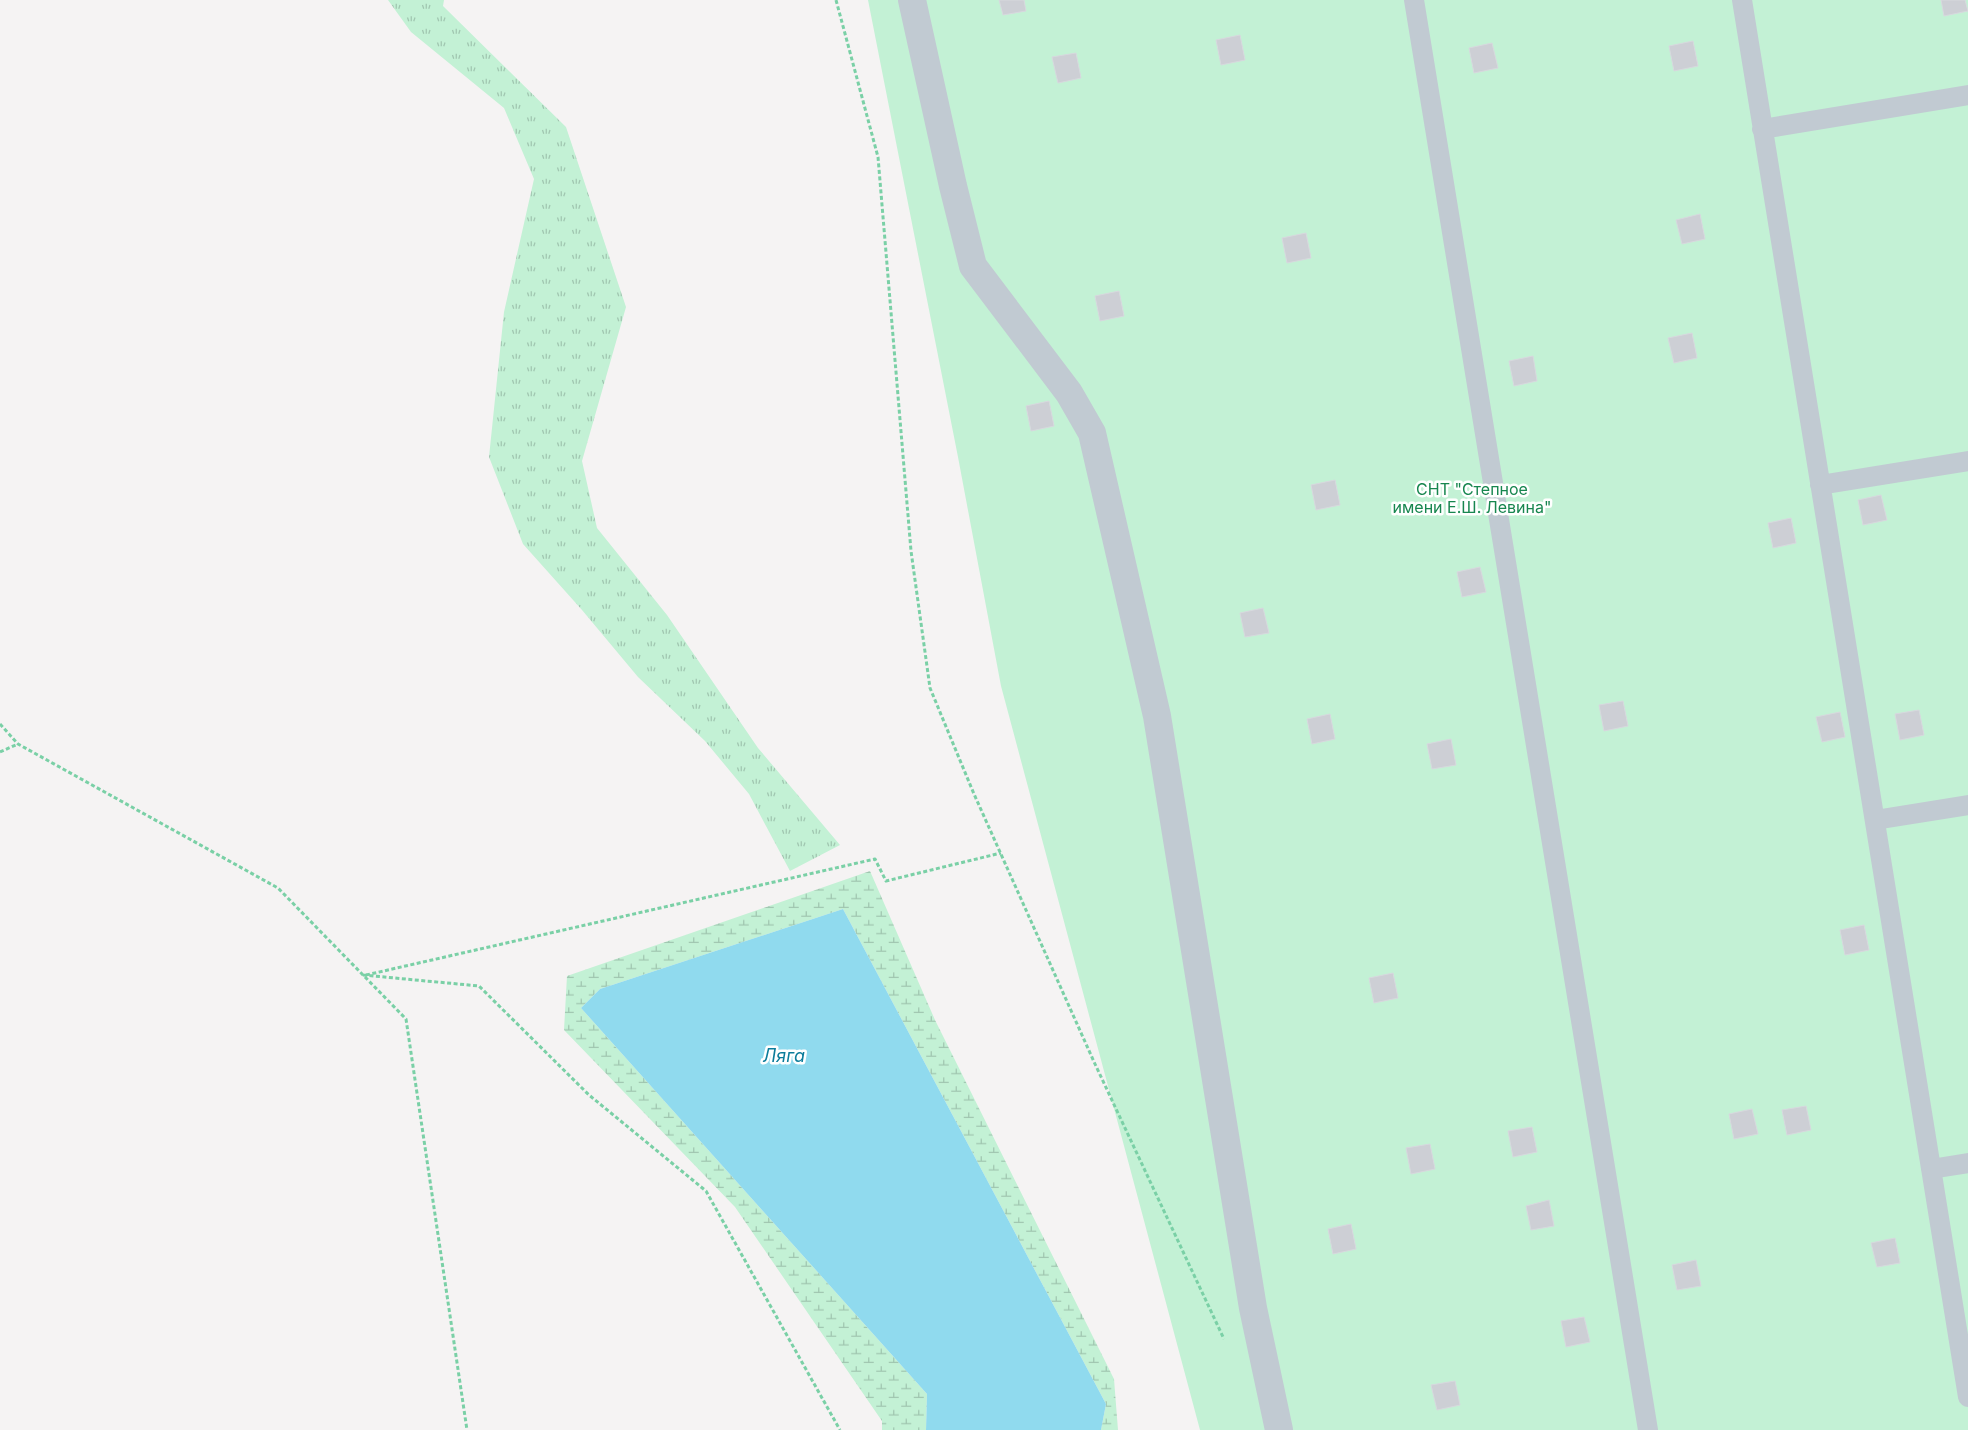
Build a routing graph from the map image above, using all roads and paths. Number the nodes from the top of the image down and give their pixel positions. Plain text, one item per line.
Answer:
1 (836, 0) edge
2 (912, 0) edge
3 (1414, 0) edge
4 (1742, 0) edge
5 (1968, 95) edge
6 (1762, 128) junction
7 (1968, 461) edge
8 (1820, 485) junction
9 (0, 724) edge
10 (18, 744) junction
11 (0, 752) edge
12 (1968, 805) edge
13 (1874, 820) junction
14 (1000, 853) junction
15 (364, 976) junction
16 (1968, 1163) edge
17 (1931, 1169) junction
18 (1226, 1344) dead end
19 (1968, 1397) edge
20 (467, 1430) edge
21 (840, 1430) edge
22 (1279, 1430) edge
23 (1648, 1430) edge

1 - 14 path
2 - 22 street
3 - 23 lane
4 - 6 lane
5 - 6 lane
6 - 8 lane
7 - 8 lane
8 - 13 lane
9 - 10 path
10 - 11 path
10 - 15 path
12 - 13 lane
13 - 17 lane
14 - 15 path
14 - 18 path
15 - 20 path
15 - 21 path
16 - 17 lane
17 - 19 lane

